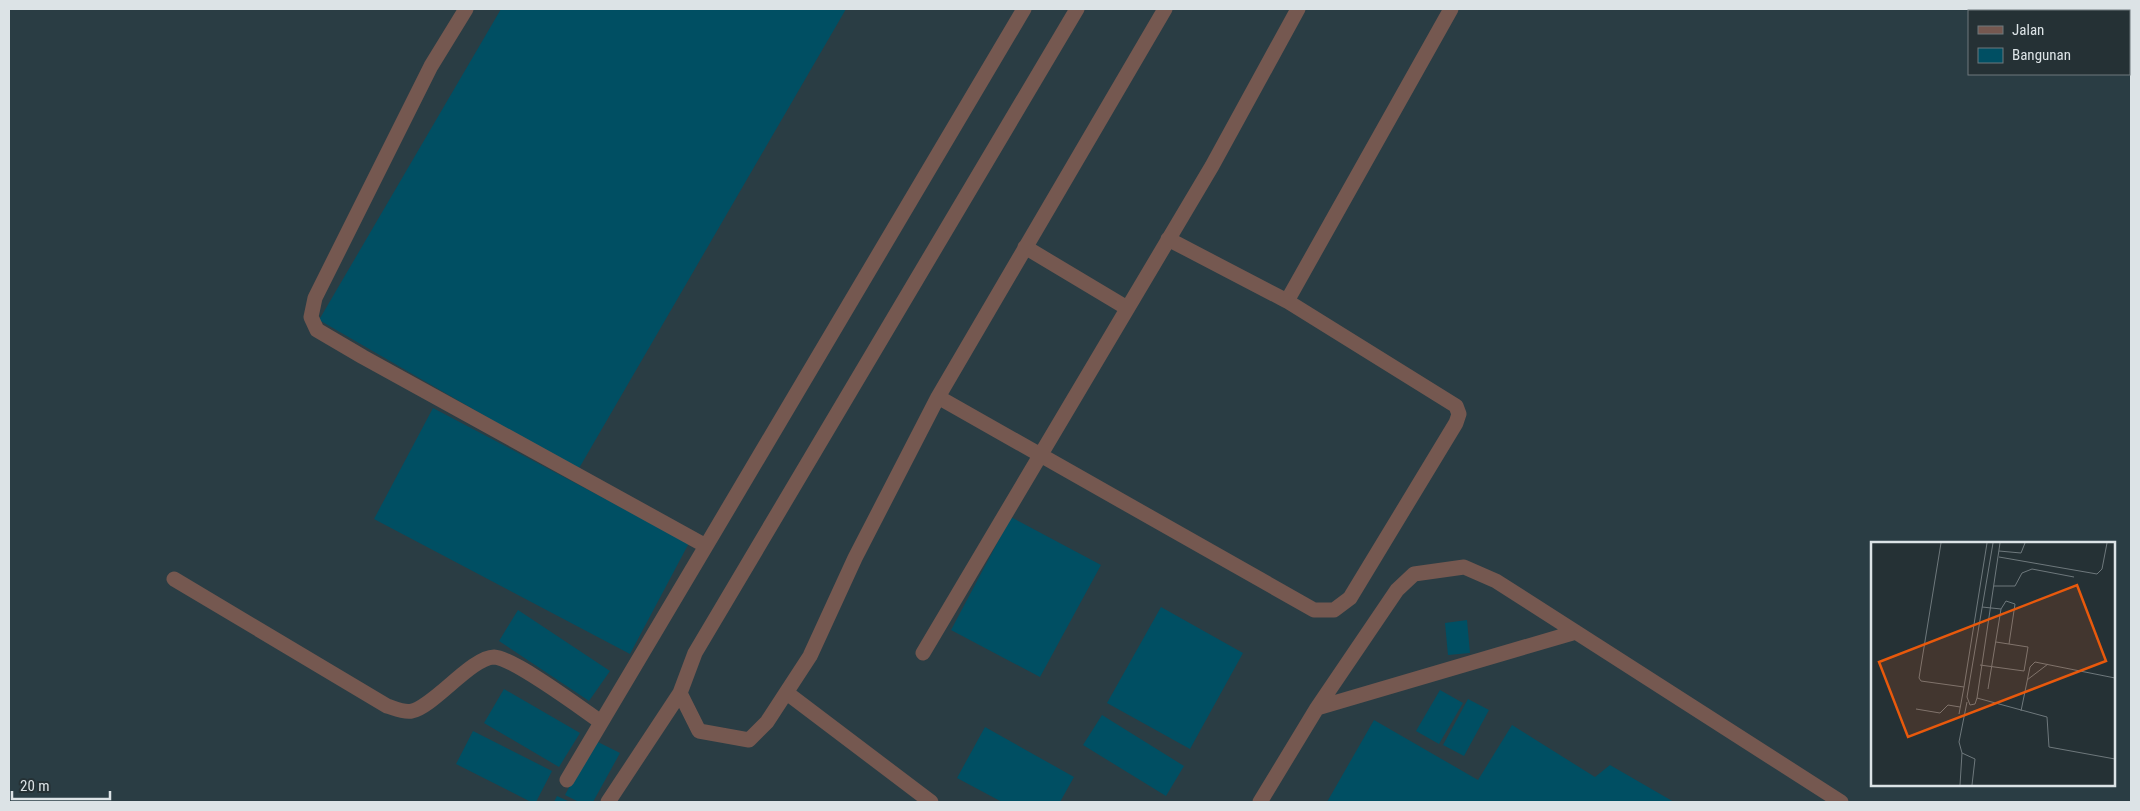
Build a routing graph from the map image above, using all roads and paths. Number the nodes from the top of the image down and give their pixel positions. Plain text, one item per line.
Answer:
1 (466, 9) edge
2 (1024, 9) edge
3 (1077, 9) edge
4 (1165, 9) edge
5 (1298, 9) edge
6 (1451, 9) edge
7 (1168, 239) junction
8 (1026, 247) junction
9 (1287, 301) junction
10 (1127, 308) junction
11 (938, 397) junction
12 (1040, 454) junction
13 (706, 546) junction
14 (174, 579) dead end
15 (1576, 632) junction
16 (923, 652) dead end
17 (787, 693) junction
18 (682, 698) junction
19 (1317, 708) junction
20 (601, 722) junction
21 (567, 780) dead end
22 (608, 802) edge
23 (615, 802) edge
24 (930, 802) edge
25 (1260, 802) edge
26 (1842, 802) edge

1 - 13 lane
2 - 13 lane
3 - 18 lane
4 - 8 lane
5 - 7 lane
6 - 9 lane
7 - 9 lane
7 - 10 lane
8 - 10 lane
8 - 11 lane
9 - 12 lane
10 - 12 lane
11 - 12 lane
11 - 17 lane
12 - 16 lane
13 - 20 lane
14 - 20 lane
15 - 19 lane
15 - 19 lane
15 - 26 lane
17 - 18 lane
17 - 24 lane
18 - 22 lane
18 - 23 lane
19 - 25 lane
20 - 21 lane

